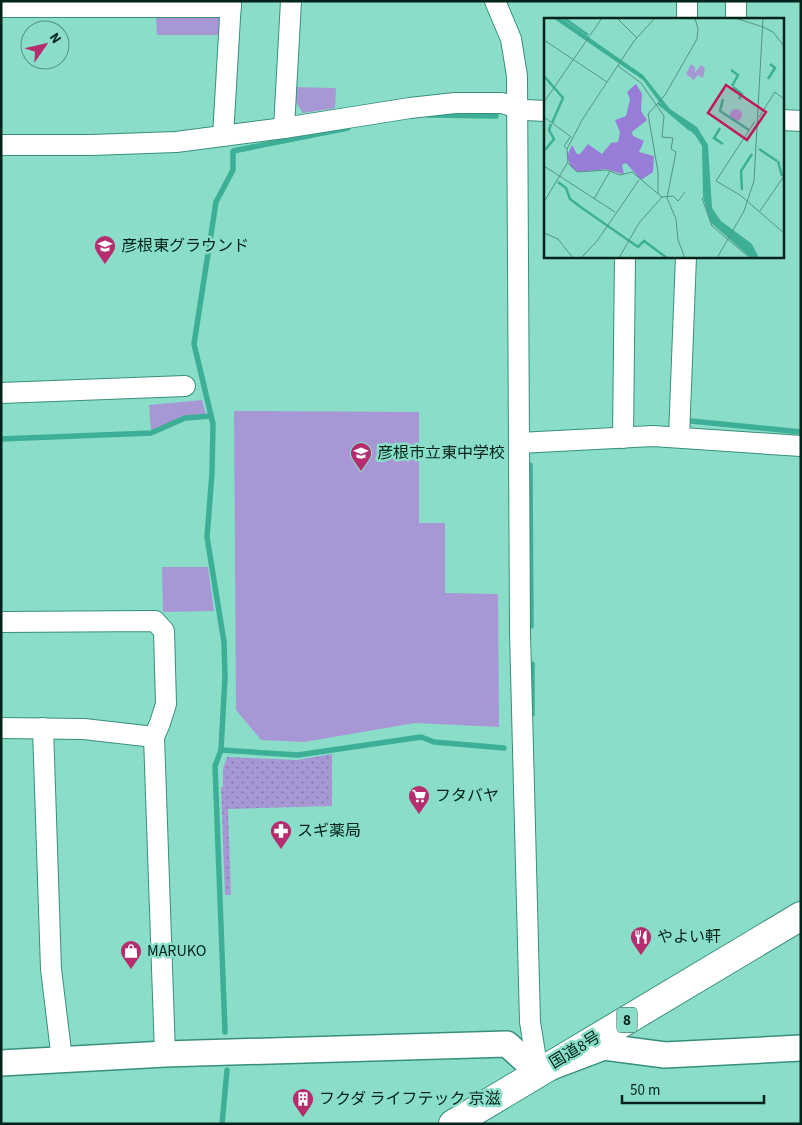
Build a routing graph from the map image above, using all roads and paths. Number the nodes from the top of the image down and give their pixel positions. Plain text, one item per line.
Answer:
1 (291, 1) edge
2 (495, 1) edge
3 (687, 1) edge
4 (736, 1) edge
5 (231, 4) edge
6 (1, 7) edge
7 (687, 18) edge
8 (736, 18) edge
9 (517, 107) junction
10 (544, 112) edge
11 (784, 120) edge
12 (801, 121) edge
13 (284, 128) junction
14 (223, 136) junction
15 (1, 145) edge
16 (624, 258) edge
17 (686, 258) edge
18 (185, 386) dead end
19 (1, 393) edge
20 (679, 437) junction
21 (623, 438) junction
22 (519, 443) junction
23 (801, 446) edge
24 (1, 622) edge
25 (1, 728) edge
26 (43, 728) junction
27 (154, 737) junction
28 (801, 916) edge
29 (801, 1048) edge
30 (165, 1054) junction
31 (62, 1060) junction
32 (1, 1063) edge
33 (538, 1072) junction
34 (453, 1124) edge

1 - 13 street
2 - 9 street
3 - 7 street
4 - 8 street
5 - 6 street
5 - 14 street
9 - 10 street
9 - 13 street
9 - 22 street
11 - 12 street
13 - 14 street
14 - 15 street
16 - 21 street
17 - 20 street
18 - 19 street
20 - 21 street
20 - 23 street
21 - 22 street
22 - 33 street
24 - 27 street
25 - 26 street
26 - 27 street
26 - 31 street
27 - 30 street
28 - 33 highway, 国道8号 / 8
29 - 33 street
30 - 31 street
30 - 33 street
31 - 32 street
33 - 34 highway, 国道8号 / 8

